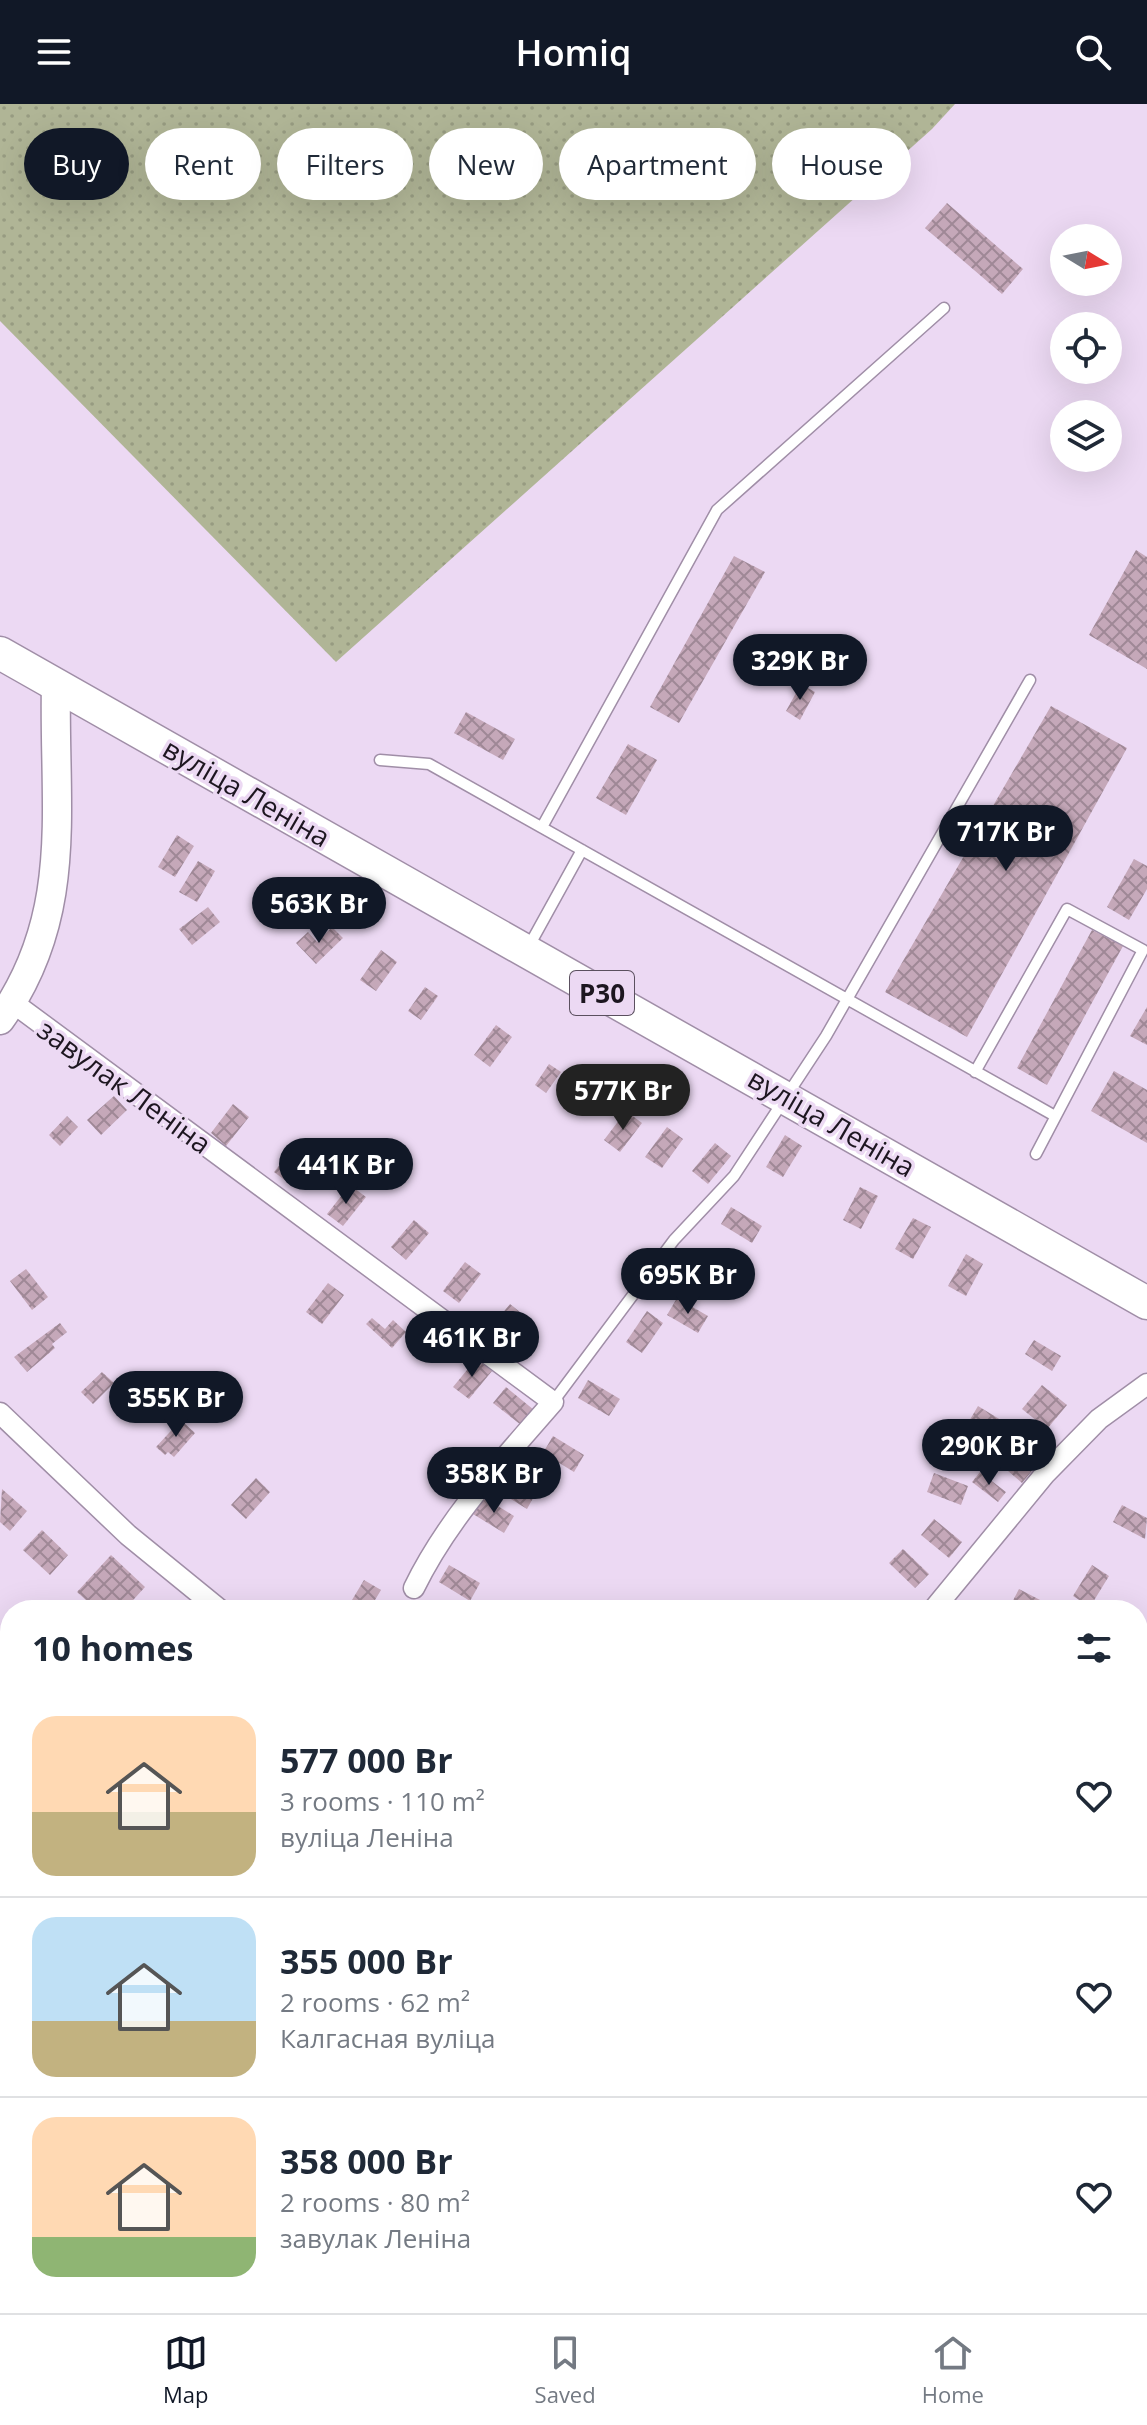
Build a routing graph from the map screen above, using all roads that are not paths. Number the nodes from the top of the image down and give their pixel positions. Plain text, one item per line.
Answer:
1 (944, 308) dead end
2 (0, 653) edge
3 (1030, 680) dead end
4 (56, 684) junction
5 (380, 760) dead end
6 (542, 827) junction
7 (582, 850) junction
8 (526, 951) junction
9 (847, 999) junction
10 (6, 1011) edge
11 (975, 1072) junction
12 (787, 1096) junction
13 (1055, 1116) junction
14 (1036, 1154) dead end
15 (1147, 1303) edge
16 (1147, 1384) edge
17 (553, 1402) junction
18 (0, 1413) edge
19 (414, 1588) dead end
20 (208, 1600) edge
21 (941, 1600) edge

1 - 6 lane
2 - 4 main road, Р30
3 - 9 lane
4 - 8 main road, вуліца Леніна / Р30
4 - 10 street
5 - 6 lane
6 - 7 lane
7 - 8 lane
7 - 9 lane
8 - 12 main road, вуліца Леніна / Р30
9 - 11 lane
9 - 12 lane
10 - 17 street, завулак Леніна
11 - 13 lane
11 - 13 lane
12 - 15 main road, вуліца Леніна / Р30
12 - 17 lane
13 - 14 lane
16 - 21 street
17 - 19 street
18 - 20 street

